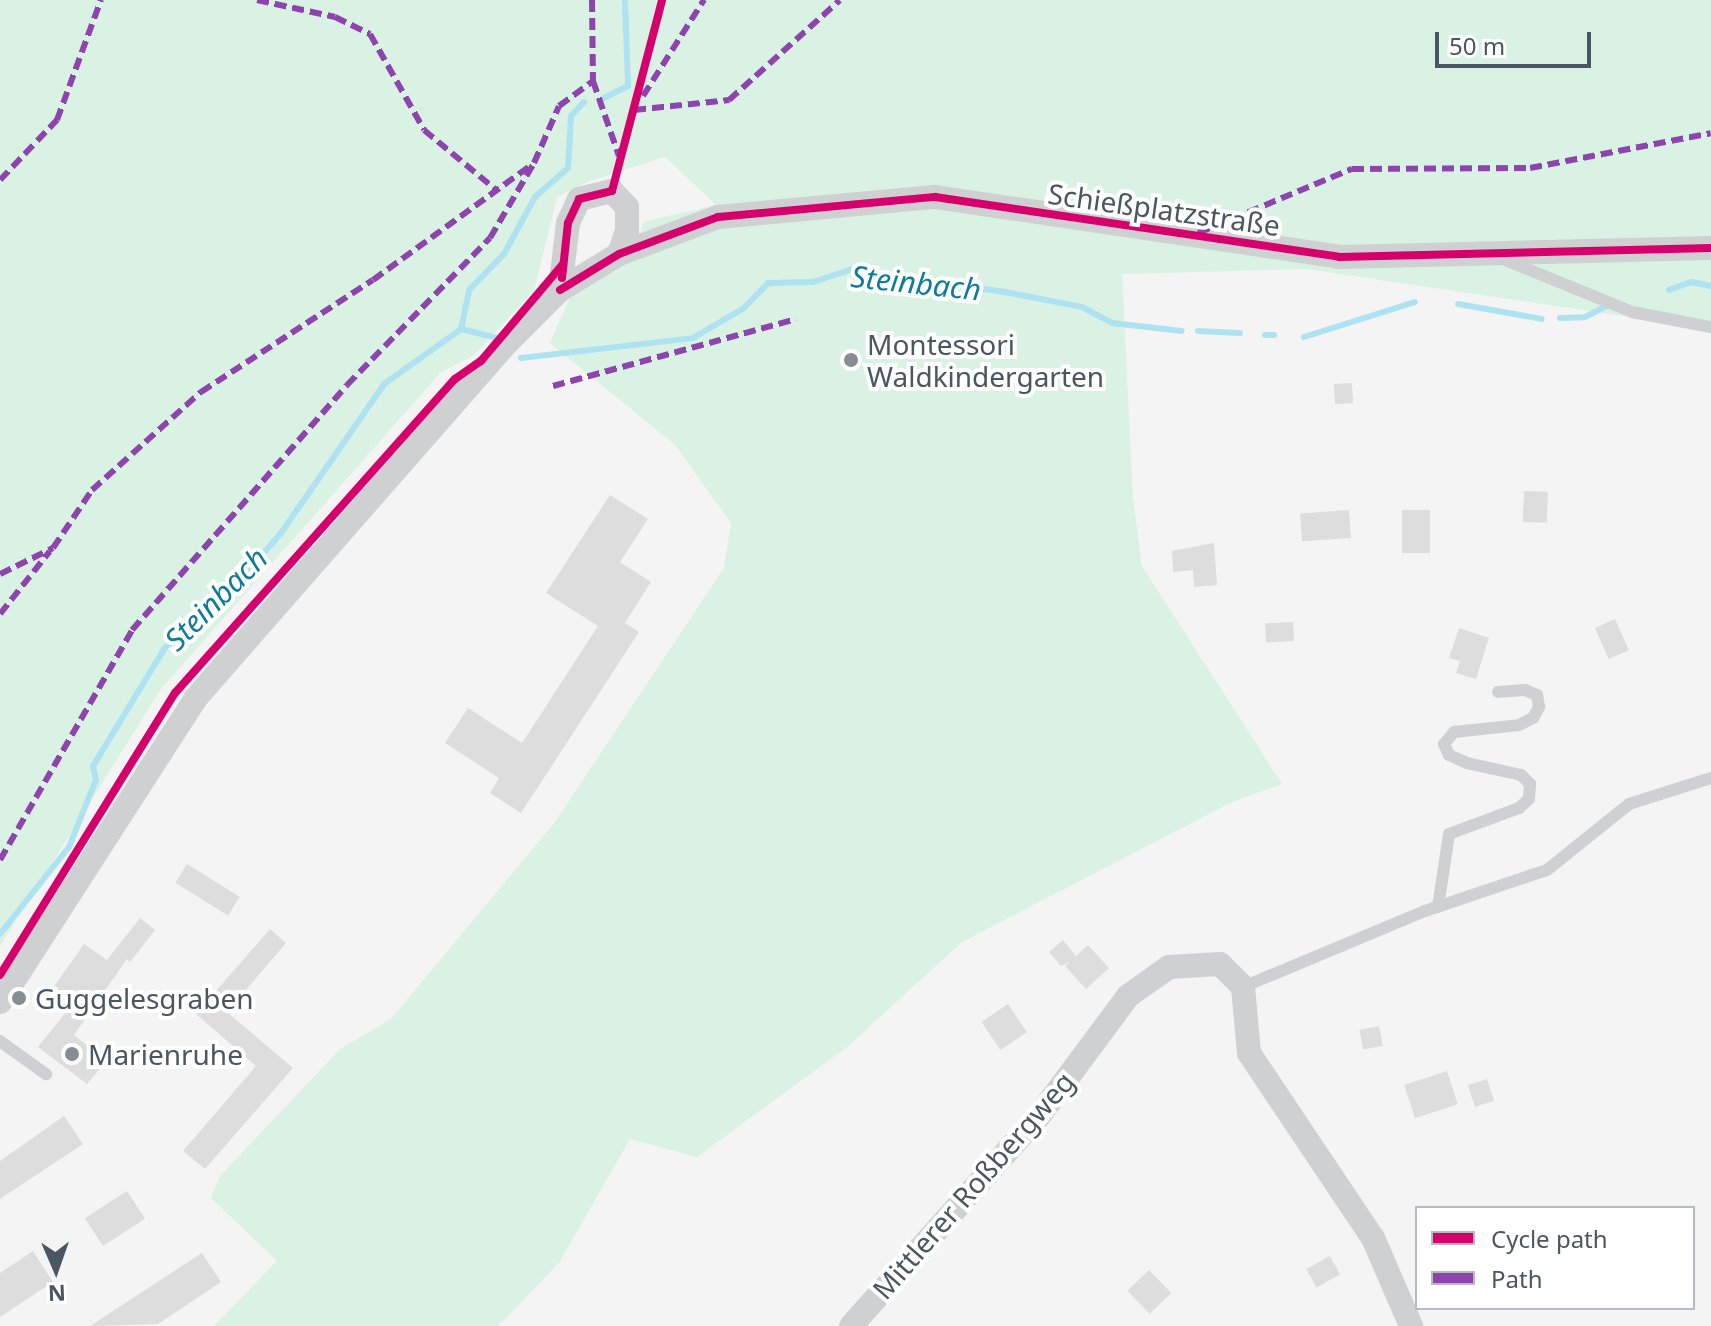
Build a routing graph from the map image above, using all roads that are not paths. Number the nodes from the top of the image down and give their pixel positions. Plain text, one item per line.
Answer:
1 (1711, 248) edge
2 (1485, 251) junction
3 (619, 254) junction
4 (560, 290) junction
5 (1711, 327) edge
6 (1498, 692) dead end
7 (1711, 778) edge
8 (1438, 907) junction
9 (1243, 987) junction
10 (0, 1002) edge
11 (0, 1041) edge
12 (46, 1074) dead end
13 (851, 1326) edge
14 (1411, 1326) edge

1 - 2 street, Schießplatzstraße
2 - 3 street, Schießplatzstraße
2 - 5 lane
3 - 4 street, Schießplatzstraße
3 - 4 street
4 - 10 street, Schießplatzstraße
6 - 8 lane
7 - 8 lane
8 - 9 lane
9 - 13 street, Mittlerer Roßbergweg
9 - 14 street
11 - 12 lane

